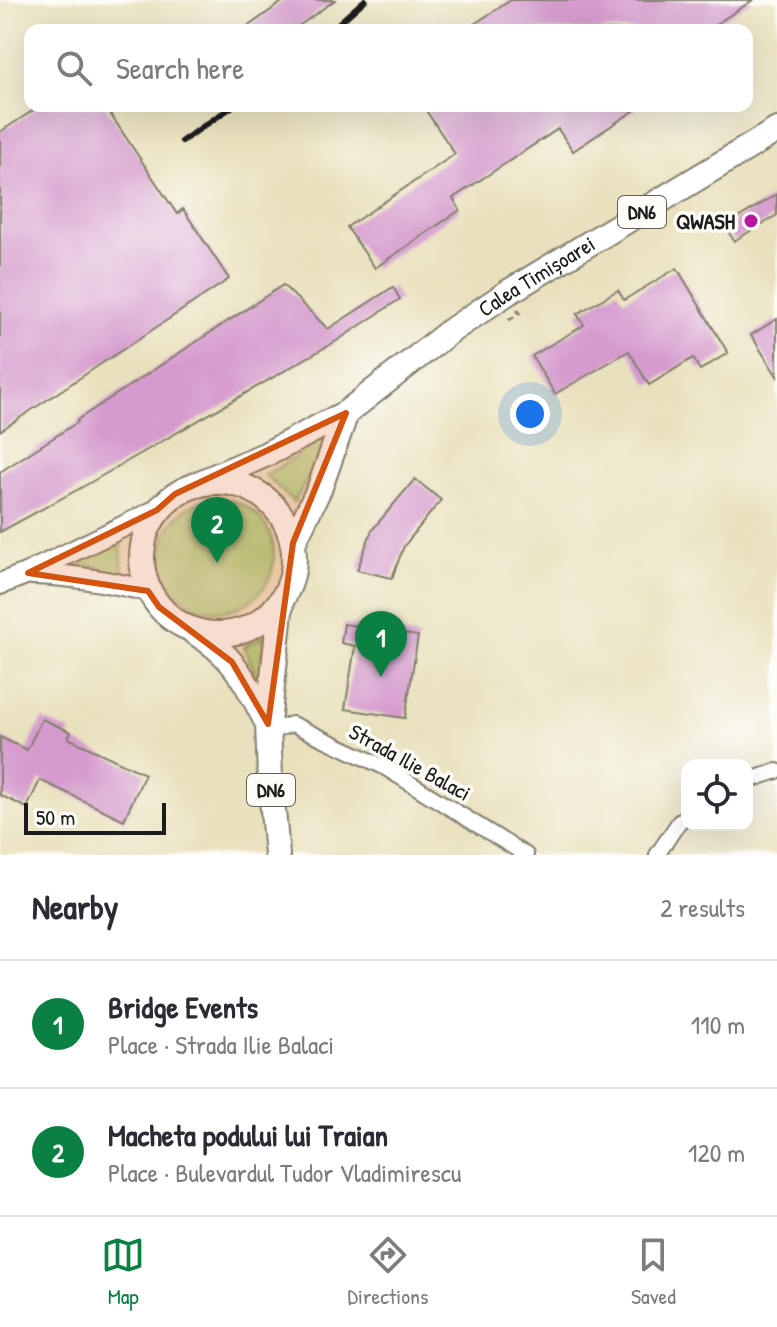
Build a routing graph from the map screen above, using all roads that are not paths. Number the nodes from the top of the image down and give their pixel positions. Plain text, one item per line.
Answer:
1 (777, 130) edge
2 (346, 413) junction
3 (197, 484) junction
4 (157, 510) junction
5 (298, 549) junction
6 (28, 573) junction
7 (0, 584) edge
8 (148, 591) junction
9 (287, 596) junction
10 (190, 629) junction
11 (268, 728) junction
12 (777, 771) edge
13 (753, 779) edge
14 (681, 820) edge
15 (277, 855) edge
16 (526, 855) edge
17 (657, 855) edge

1 - 2 main road, Calea Timișoarei / DN6
2 - 3 main road, Calea Timișoarei / DN6
2 - 5 main road, DN6
3 - 4 main road, DN6
3 - 5 main road
4 - 6 main road
4 - 8 main road
5 - 9 main road, DN6
6 - 7 main road
6 - 8 main road
8 - 10 main road, DN6
9 - 10 main road
9 - 11 main road, DN6
10 - 11 main road, DN6
11 - 15 main road, DN6
11 - 16 street, Strada Ilie Balaci
12 - 13 street
14 - 17 street

